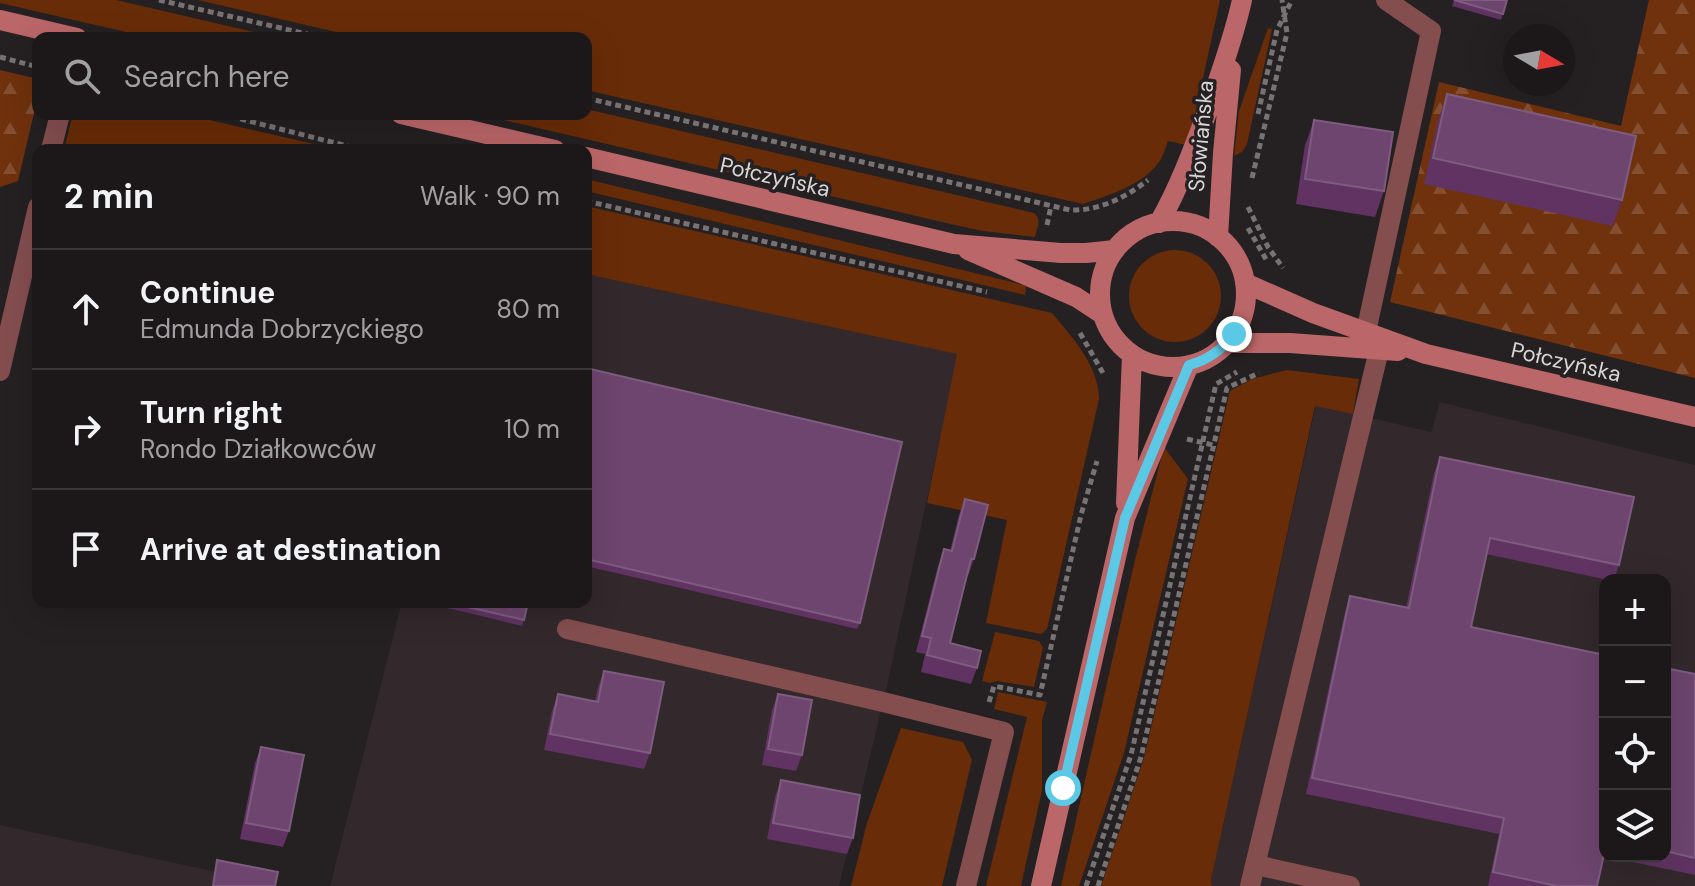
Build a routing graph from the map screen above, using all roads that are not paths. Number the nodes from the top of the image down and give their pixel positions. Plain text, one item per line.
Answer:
1 (1242, 0) edge
2 (1386, 0) edge
3 (0, 20) edge
4 (51, 32) edge
5 (1234, 38) junction
6 (58, 120) edge
7 (427, 120) edge
8 (52, 144) edge
9 (529, 144) edge
10 (592, 158) edge
11 (1159, 223) junction
12 (32, 233) edge
13 (1218, 237) junction
14 (954, 244) junction
15 (1115, 250) junction
16 (1245, 283) junction
17 (1102, 314) junction
18 (1366, 332) junction
19 (1227, 343) junction
20 (1379, 350) junction
21 (1426, 354) junction
22 (1132, 355) junction
23 (1189, 365) junction
24 (0, 371) edge
25 (1695, 417) edge
26 (1125, 518) junction
27 (567, 629) dead end
28 (1256, 865) junction
29 (966, 886) edge
30 (1041, 886) edge
31 (1250, 886) edge
32 (1350, 886) edge

1 - 5 main road, Słowiańska
2 - 18 street
3 - 4 main road
5 - 11 main road, Słowiańska
5 - 13 main road, Słowiańska
6 - 8 street
7 - 9 main road
10 - 14 main road, Połczyńska
11 - 13 main road
11 - 15 main road
12 - 24 street
13 - 16 main road
14 - 15 main road, Połczyńska
14 - 17 main road, Połczyńska
15 - 17 main road
16 - 18 main road, Połczyńska
16 - 19 main road
17 - 22 main road
18 - 21 main road, Połczyńska
19 - 20 main road, Połczyńska
19 - 23 main road
20 - 21 main road, Połczyńska
20 - 28 street
21 - 25 main road, Połczyńska
22 - 23 main road
22 - 26 main road
23 - 26 main road
26 - 30 main road
27 - 29 street
28 - 31 street
28 - 32 street

